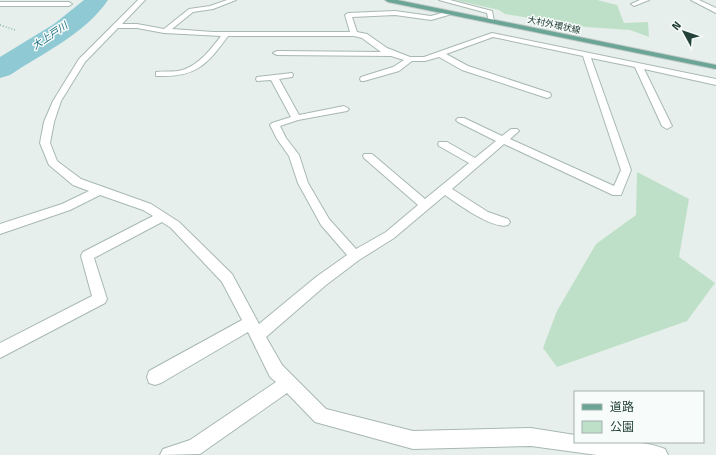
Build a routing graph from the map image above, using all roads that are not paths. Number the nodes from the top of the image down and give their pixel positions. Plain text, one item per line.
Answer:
1 (3, 0) edge
2 (142, 0) edge
3 (234, 0) edge
4 (388, 0) edge
5 (646, 0) edge
6 (694, 0) edge
7 (447, 1) edge
8 (0, 3) edge
9 (69, 4) dead end
10 (634, 4) dead end
11 (716, 11) edge
12 (450, 13) junction
13 (491, 21) junction
14 (115, 26) junction
15 (166, 31) junction
16 (226, 34) junction
17 (354, 34) junction
18 (277, 53) dead end
19 (391, 54) junction
20 (440, 54) junction
21 (586, 55) junction
22 (410, 59) junction
23 (639, 67) junction
24 (716, 68) edge
25 (159, 74) dead end
26 (289, 75) dead end
27 (274, 77) junction
28 (260, 79) dead end
29 (364, 79) dead end
30 (716, 82) edge
31 (547, 95) dead end
32 (344, 109) dead end
33 (296, 118) junction
34 (461, 120) dead end
35 (667, 126) dead end
36 (514, 131) dead end
37 (503, 140) junction
38 (443, 144) dead end
39 (368, 156) dead end
40 (477, 163) junction
41 (445, 190) junction
42 (98, 191) junction
43 (426, 206) junction
44 (162, 217) junction
45 (504, 222) dead end
46 (0, 229) edge
47 (355, 256) junction
48 (254, 329) junction
49 (0, 351) edge
50 (155, 377) dead end
51 (288, 383) junction
52 (169, 455) edge
53 (658, 455) edge

1 - 8 street
2 - 14 street
3 - 15 street
4 - 12 main road, 大村外環状線
5 - 10 street
6 - 11 street
7 - 13 street
8 - 9 street
12 - 13 main road, 大村外環状線
12 - 17 street
13 - 24 main road, 大村外環状線
14 - 15 street
14 - 42 street
15 - 16 street
16 - 17 street
16 - 25 street
17 - 19 street
18 - 19 street
19 - 22 street
20 - 21 street
20 - 22 street
20 - 31 street
21 - 23 street
21 - 37 street
22 - 29 street
23 - 30 street
23 - 35 street
26 - 27 street
27 - 28 street
27 - 33 street
32 - 33 street
33 - 47 street
34 - 37 street
36 - 37 street
37 - 40 street
38 - 40 street
39 - 43 street
40 - 41 street
41 - 43 street
41 - 45 street
42 - 44 street
42 - 46 street
43 - 47 street
44 - 48 street
44 - 49 street
47 - 48 street
48 - 50 street
48 - 51 street
51 - 52 street
51 - 53 street

